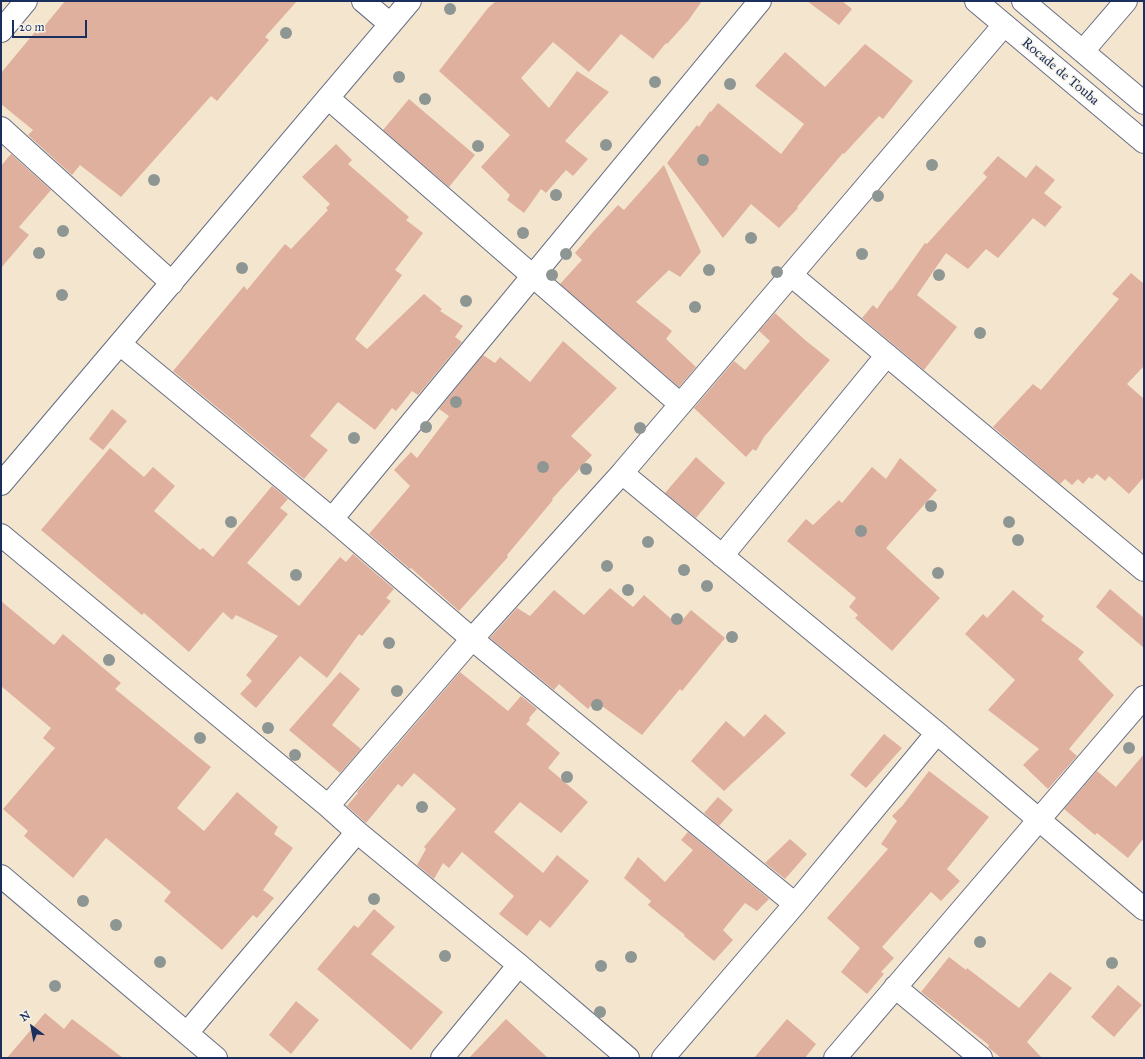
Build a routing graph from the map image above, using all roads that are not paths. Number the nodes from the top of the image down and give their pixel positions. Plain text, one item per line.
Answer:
1 (363, 1) edge
2 (410, 1) edge
3 (760, 1) edge
4 (976, 1) edge
5 (1023, 1) edge
6 (1126, 1) edge
7 (21, 3) edge
8 (390, 24) junction
9 (1004, 25) junction
10 (1, 31) edge
11 (1083, 51) junction
12 (328, 98) junction
13 (1144, 103) edge
14 (1, 128) edge
15 (1144, 142) edge
16 (791, 275) junction
17 (533, 276) junction
18 (172, 283) junction
19 (120, 344) junction
20 (887, 355) junction
21 (680, 404) junction
22 (622, 473) junction
23 (1, 484) edge
24 (332, 519) junction
25 (1, 535) edge
26 (722, 556) junction
27 (1144, 570) edge
28 (472, 639) junction
29 (1144, 698) edge
30 (937, 734) junction
31 (328, 806) junction
32 (1038, 820) junction
33 (357, 832) junction
34 (4, 884) edge
35 (795, 904) junction
36 (1144, 909) edge
37 (519, 965) junction
38 (895, 987) junction
39 (187, 1034) junction
40 (216, 1058) edge
41 (442, 1058) edge
42 (628, 1058) edge
43 (663, 1058) edge
44 (835, 1058) edge
45 (981, 1058) edge

1 - 8 street
2 - 8 street
3 - 17 street
4 - 9 street, Rocade de Touba
5 - 11 street
6 - 11 street
7 - 10 street
8 - 12 street
9 - 15 street, Rocade de Touba
9 - 16 street
11 - 13 street
12 - 17 street
12 - 18 street
14 - 18 street
16 - 20 street
16 - 21 street
17 - 21 street
17 - 24 street
18 - 19 street
19 - 23 street
19 - 24 street
20 - 26 street
20 - 27 street
21 - 22 street
22 - 26 street
22 - 28 street
24 - 28 street
25 - 31 street
26 - 30 street
28 - 31 street
28 - 35 street
29 - 32 street
30 - 32 street
30 - 35 street
31 - 33 street
32 - 36 street
32 - 38 street
33 - 37 street
33 - 39 street
34 - 39 street
35 - 43 street
37 - 41 street
37 - 42 street
38 - 44 street
38 - 45 street
39 - 40 street

